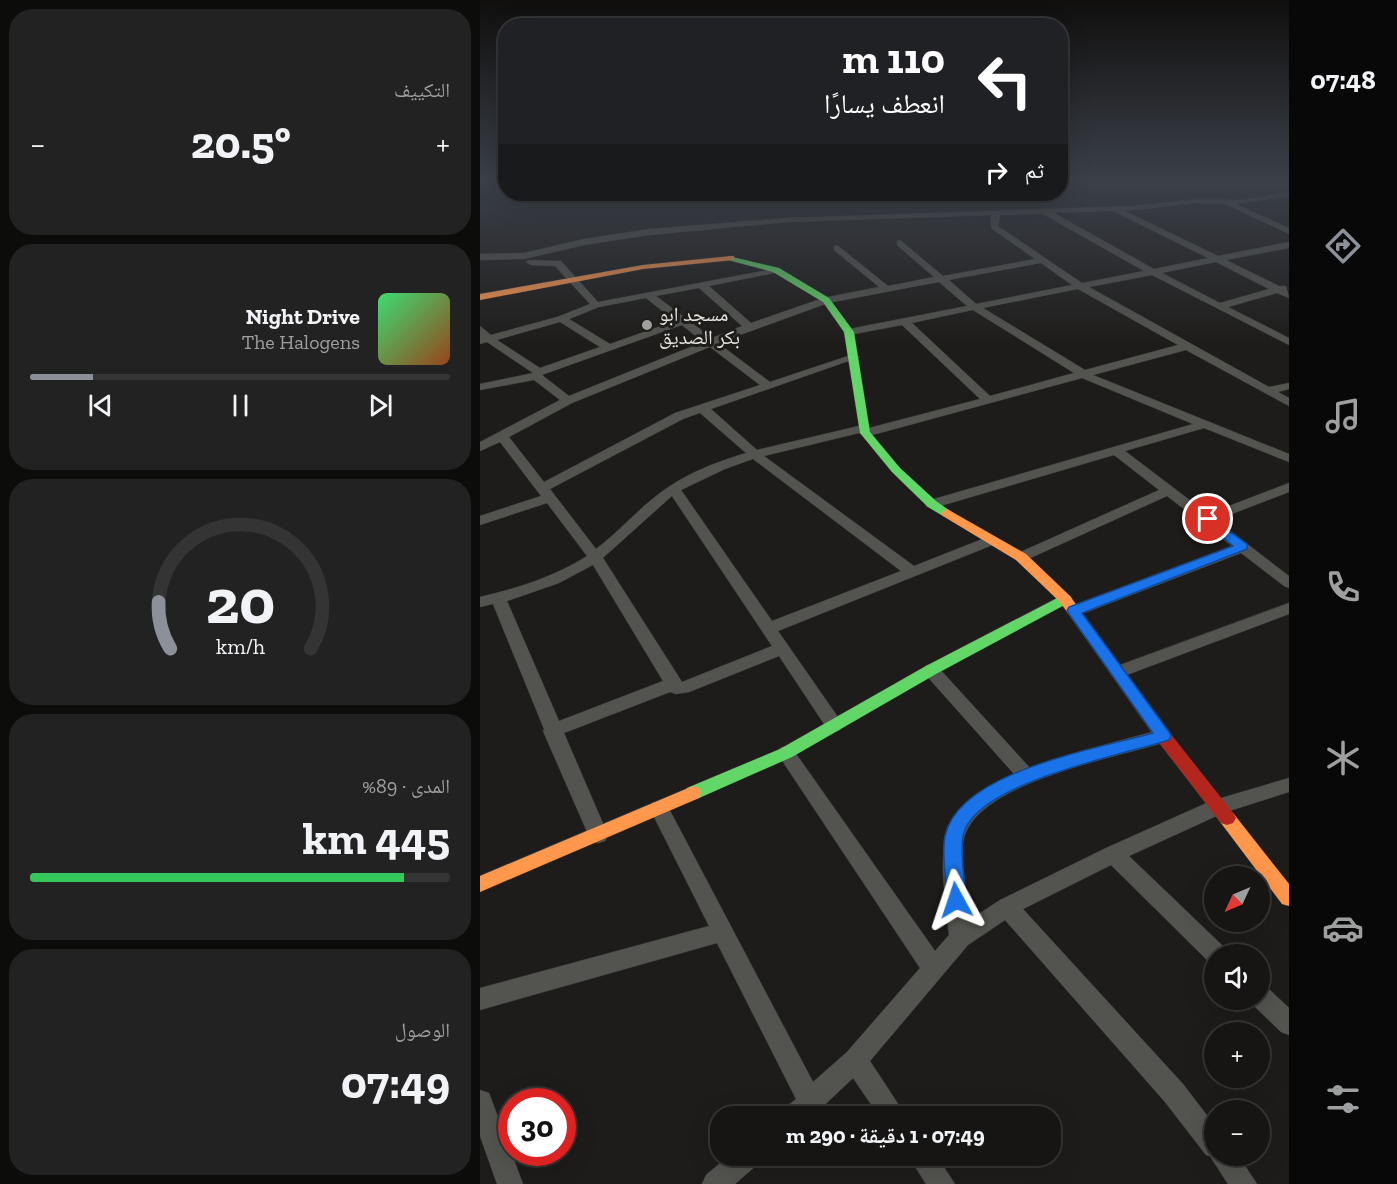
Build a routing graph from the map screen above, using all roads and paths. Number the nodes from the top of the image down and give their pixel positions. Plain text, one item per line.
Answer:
1 (627, 235) edge
2 (1006, 235) edge
3 (1087, 235) edge
4 (1168, 235) edge
5 (900, 243) dead end
6 (1289, 245) edge
7 (837, 248) dead end
8 (480, 257) edge
9 (1217, 260) junction
10 (1044, 261) junction
11 (480, 265) edge
12 (776, 270) junction
13 (1153, 272) junction
14 (939, 278) junction
15 (574, 281) junction
16 (702, 285) junction
17 (1081, 287) junction
18 (885, 288) junction
19 (1284, 288) edge
20 (648, 295) junction
21 (1289, 295) edge
22 (480, 297) edge
23 (826, 300) junction
24 (596, 305) junction
25 (1219, 306) junction
26 (974, 307) junction
27 (561, 319) junction
28 (681, 322) junction
29 (905, 322) junction
30 (749, 327) junction
31 (480, 329) edge
32 (849, 332) junction
33 (485, 340) edge
34 (1289, 342) edge
35 (711, 343) junction
36 (1188, 346) junction
37 (608, 347) junction
38 (855, 357) junction
39 (538, 374) junction
40 (1086, 376) junction
41 (766, 385) junction
42 (1289, 386) edge
43 (480, 387) edge
44 (1269, 391) junction
45 (988, 400) junction
46 (568, 401) junction
47 (1289, 404) edge
48 (701, 407) junction
49 (1204, 424) junction
50 (864, 431) junction
51 (501, 435) junction
52 (480, 447) edge
53 (1117, 451) junction
54 (754, 454) junction
55 (1289, 458) edge
56 (1289, 487) edge
57 (674, 489) junction
58 (1170, 490) junction
59 (546, 493) junction
60 (932, 504) junction
61 (1208, 519) junction
62 (480, 521) edge
63 (990, 541) junction
64 (1243, 547) junction
65 (595, 557) junction
66 (1022, 557) junction
67 (911, 571) junction
68 (1289, 583) edge
69 (498, 598) junction
70 (480, 602) edge
71 (1070, 605) junction
72 (1289, 608) edge
73 (770, 628) junction
74 (783, 648) junction
75 (931, 670) junction
76 (1118, 672) junction
77 (672, 684) junction
78 (834, 725) junction
79 (552, 731) junction
80 (1163, 736) junction
81 (786, 753) junction
82 (1026, 776) junction
83 (1289, 785) edge
84 (1218, 807) junction
85 (659, 809) junction
86 (598, 835) junction
87 (1113, 854) junction
88 (480, 884) edge
89 (1289, 898) edge
90 (1006, 907) junction
91 (723, 932) junction
92 (960, 938) junction
93 (1206, 944) edge
94 (934, 969) junction
95 (480, 999) edge
96 (1270, 1006) edge
97 (1289, 1024) edge
98 (855, 1060) junction
99 (802, 1106) edge
100 (806, 1106) edge
101 (887, 1106) edge
102 (482, 1114) edge
103 (1204, 1132) edge
104 (738, 1166) edge
105 (929, 1166) edge
106 (1230, 1166) edge
107 (722, 1182) edge
108 (510, 1184) edge
109 (942, 1184) edge
110 (1244, 1184) edge

1 - 8 street
2 - 10 street
3 - 13 street
4 - 9 street
5 - 14 street
6 - 9 street
7 - 18 street
9 - 13 street
9 - 19 street
10 - 14 street
10 - 17 street
11 - 15 street
12 - 15 street
12 - 16 street
12 - 23 street
13 - 17 street
13 - 25 street
14 - 18 street
14 - 26 street
15 - 22 street
15 - 24 street
16 - 20 street
16 - 30 street
17 - 26 street
17 - 36 street
18 - 23 street
19 - 21 street
19 - 25 street
20 - 24 street
20 - 28 street
23 - 30 street
23 - 32 street
24 - 27 street
25 - 34 street
26 - 29 street
26 - 40 street
27 - 33 street
27 - 37 street
28 - 35 street
28 - 37 street
29 - 32 street
29 - 45 street
30 - 35 street
31 - 33 street
32 - 38 street
33 - 39 street
35 - 41 street
35 - 46 street
36 - 40 street
36 - 44 street
37 - 39 street
38 - 41 street
38 - 50 street
39 - 43 street
39 - 46 street
40 - 45 street
40 - 49 street
41 - 48 street
42 - 44 street
44 - 47 street
45 - 50 street
46 - 51 street
48 - 54 street
48 - 59 street
49 - 53 street
49 - 55 street
50 - 54 street
50 - 60 street
51 - 52 street
51 - 59 street
53 - 58 street
53 - 60 street
54 - 57 street
54 - 67 street
56 - 61 street
57 - 65 street
57 - 73 street
58 - 61 street
58 - 66 street
59 - 62 street
59 - 65 street
60 - 63 street
61 - 64 street
63 - 66 street
63 - 67 street
64 - 68 street
64 - 71 street
65 - 69 street
65 - 77 street
66 - 71 street
67 - 73 street
69 - 70 street
69 - 79 street
71 - 75 street
71 - 76 street
72 - 76 street
73 - 74 street
74 - 77 street
74 - 78 street
75 - 78 street
75 - 82 street
76 - 80 street
77 - 79 street
78 - 81 street
79 - 86 street
80 - 82 street
80 - 84 street
81 - 85 street
81 - 94 street
82 - 92 street
83 - 84 street
84 - 87 street
84 - 89 street
85 - 86 street
85 - 91 street
86 - 88 street
87 - 90 street
87 - 93 street
90 - 92 street
90 - 103 street
91 - 95 street
91 - 99 street
92 - 94 street
94 - 98 street
96 - 97 street
98 - 100 street
98 - 101 street
102 - 108 street
104 - 107 street
105 - 109 street
106 - 110 street

